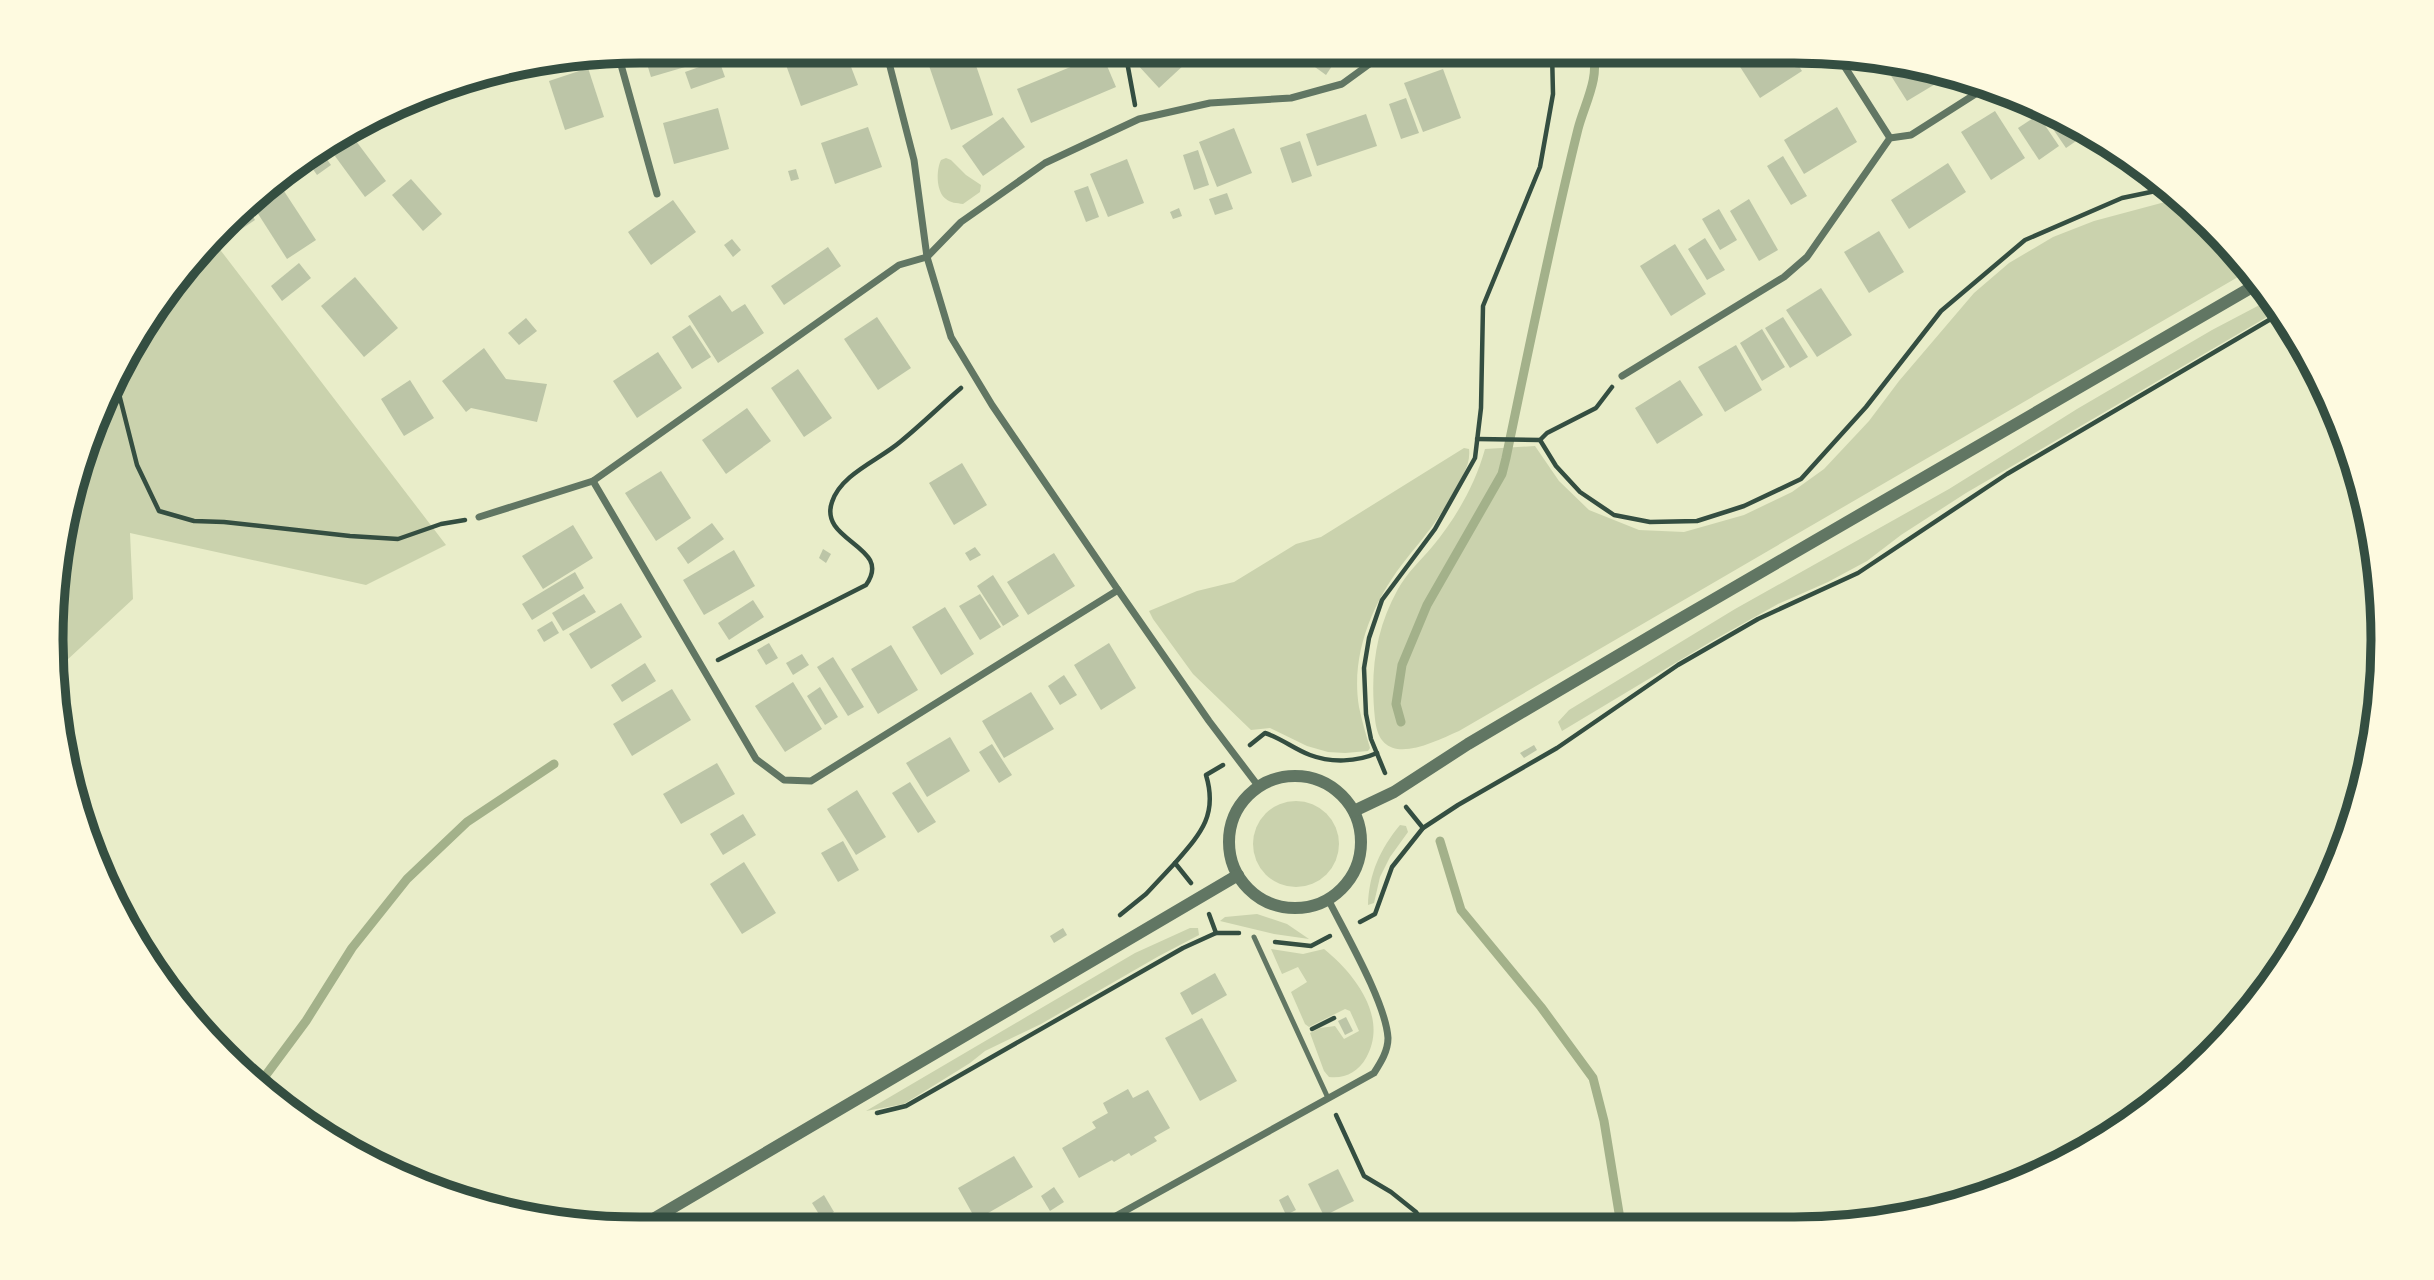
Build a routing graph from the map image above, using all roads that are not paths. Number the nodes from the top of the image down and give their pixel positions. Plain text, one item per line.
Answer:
1 (889, 63) edge
2 (1370, 63) edge
3 (621, 64) edge
4 (1844, 65) edge
5 (1977, 93) edge
6 (1890, 138) junction
7 (657, 194) dead end
8 (927, 257) junction
9 (2251, 288) edge
10 (1622, 376) road end
11 (593, 481) junction
12 (479, 517) road end
13 (1118, 590) junction
14 (1259, 788) junction
15 (1354, 811) junction
16 (1238, 875) junction
17 (1328, 899) junction
18 (1254, 937) road end
19 (1328, 1098) junction
20 (657, 1217) edge
21 (1114, 1217) edge

1 - 8 street
2 - 8 street
3 - 7 street
4 - 6 street
5 - 6 street
6 - 10 street
8 - 11 street
8 - 13 street
9 - 15 street
11 - 12 street
11 - 13 street
13 - 14 street
14 - 15 street
14 - 16 street
15 - 17 street
16 - 17 street
16 - 20 street
17 - 19 street
18 - 19 lane
19 - 21 street

